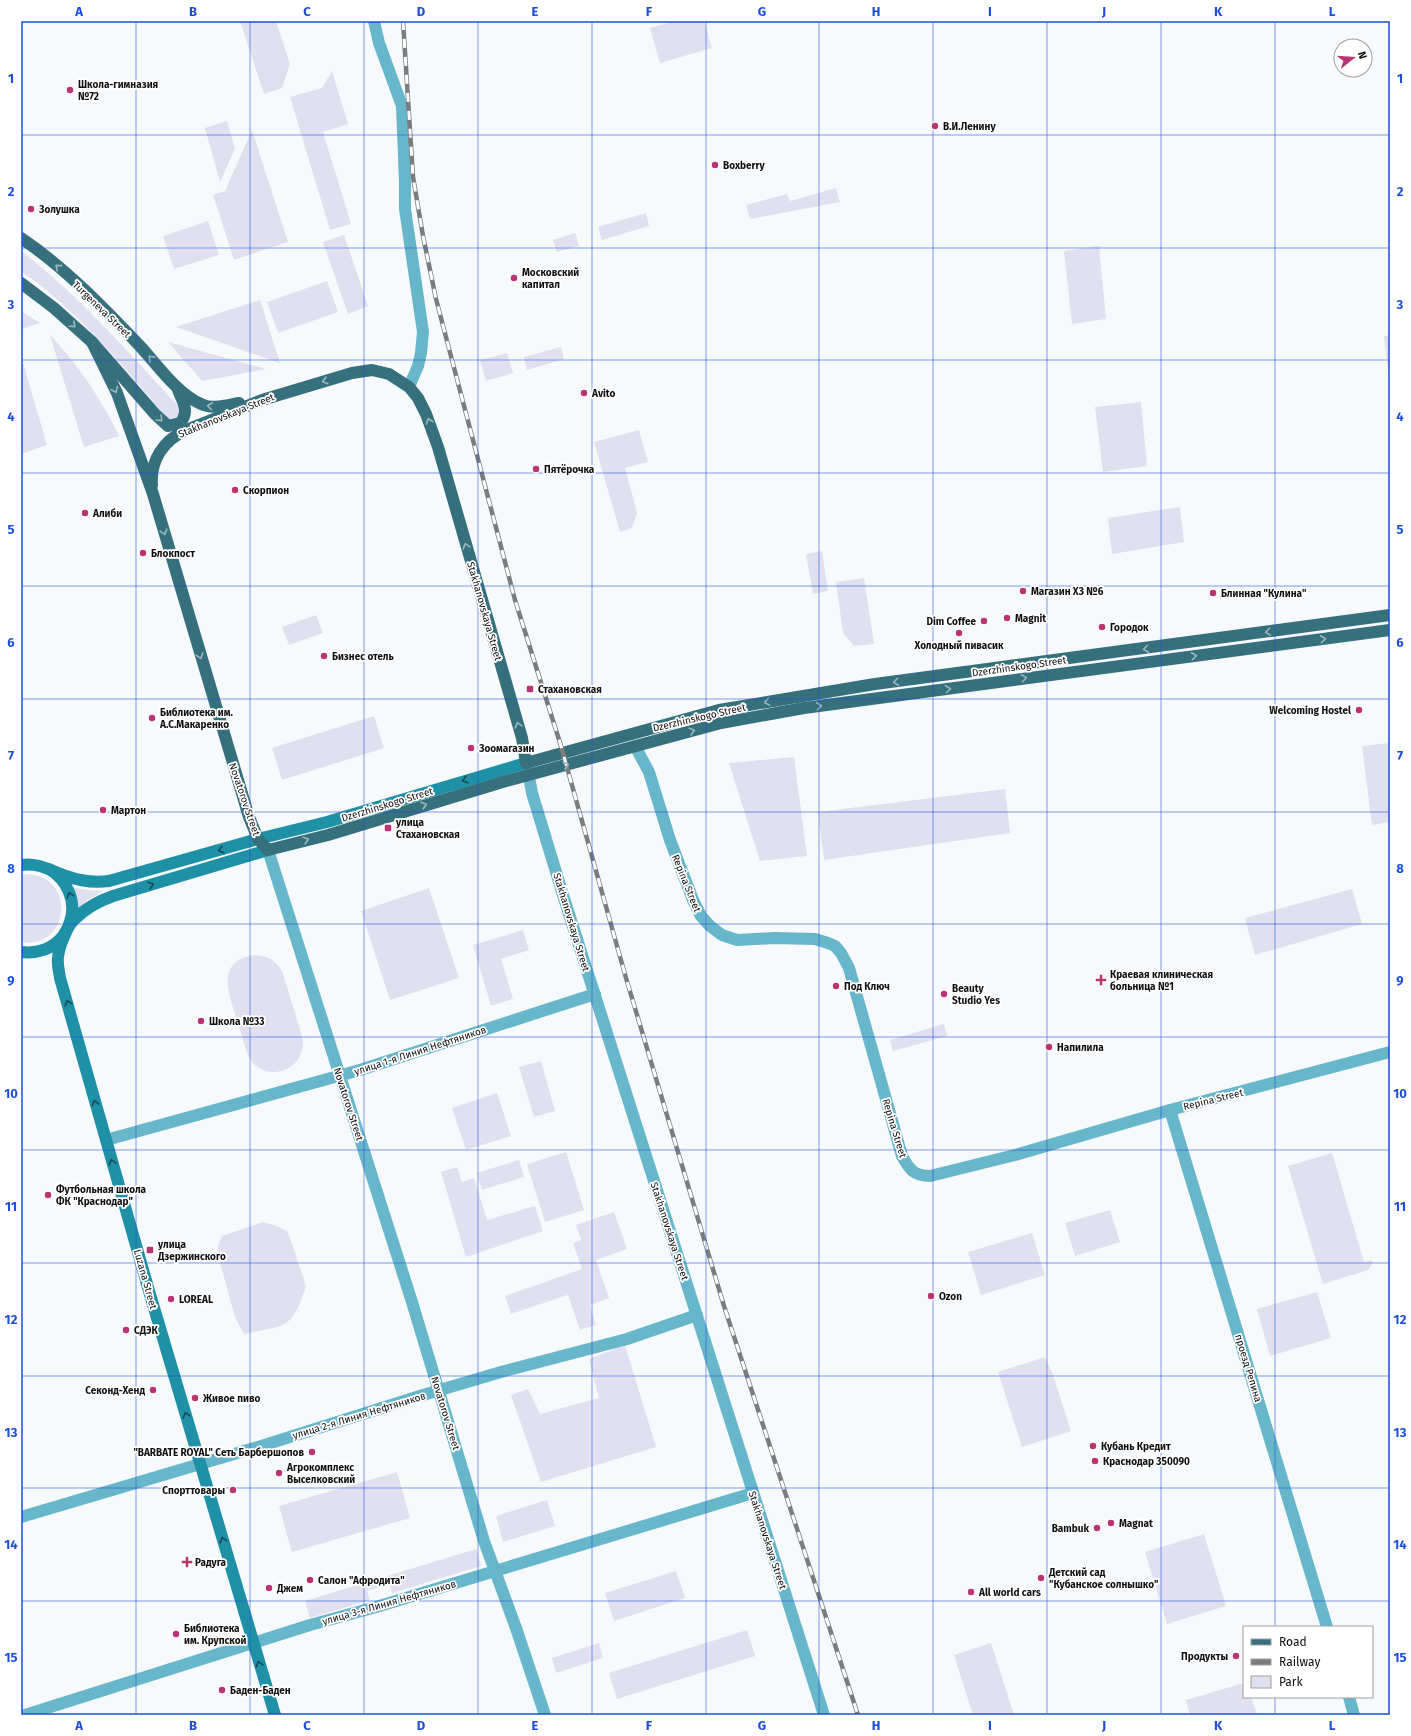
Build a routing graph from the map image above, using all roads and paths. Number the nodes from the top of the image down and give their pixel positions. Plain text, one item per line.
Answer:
1 (374, 21) edge
2 (21, 238) edge
3 (21, 283) edge
4 (92, 342) junction
5 (177, 387) junction
6 (409, 387) junction
7 (262, 400) junction
8 (153, 494) junction
9 (1390, 615) edge
10 (1390, 630) edge
11 (635, 746) junction
12 (526, 763) junction
13 (528, 775) junction
14 (258, 839) junction
15 (268, 850) junction
16 (22, 864) edge
17 (49, 869) junction
18 (66, 931) junction
19 (21, 952) edge
20 (595, 994) junction
21 (1390, 1052) edge
22 (341, 1075) junction
23 (1170, 1110) junction
24 (106, 1140) junction
25 (697, 1315) junction
26 (439, 1390) junction
27 (201, 1463) junction
28 (753, 1493) junction
29 (21, 1517) edge
30 (494, 1572) junction
31 (1328, 1626) edge
32 (253, 1644) junction
33 (1349, 1698) edge
34 (25, 1715) edge
35 (275, 1715) edge
36 (546, 1715) edge
37 (824, 1715) edge
38 (1354, 1715) edge

1 - 6 street
5 -> 2 main road, Turgeneva Street
3 -> 4 main road
4 -> 5 main road
4 -> 8 main road
7 -> 5 main road
6 -> 7 main road, Stakhanovskaya Street
12 -> 6 main road, Stakhanovskaya Street
7 - 8 main road, Stakhanovskaya Street
8 -> 14 main road, Novatorov Street
9 -> 12 main road, Dzerzhinskogo Street
11 -> 10 main road, Dzerzhinskogo Street
13 -> 11 main road, Dzerzhinskogo Street
11 - 23 street, Repina Street
12 - 13 street, Stakhanovskaya Street
12 -> 14 main road, Dzerzhinskogo Street
15 -> 13 main road, Dzerzhinskogo Street
13 - 20 street, Stakhanovskaya Street
14 - 15 main road, Novatorov Street
14 -> 17 main road, Dzerzhinskogo Street
18 -> 15 main road, Dzerzhinskogo Street
15 - 22 street, Novatorov Street
16 - 17 main road, Dzerzhinskogo Street
18 -> 17 main road, Dzerzhinskogo Street
18 - 19 main road, Dzerzhinskogo Street
24 -> 18 main road, Luzana Street
20 - 22 street, улица 1-я Линия Нефтяников
20 - 25 street, Stakhanovskaya Street
21 - 23 street, Repina Street
22 - 24 street, улица 1-я Линия Нефтяников
22 - 26 street, Novatorov Street
23 - 31 street, проезд Репина
27 -> 24 main road, Luzana Street
25 - 26 street, улица 2-я Линия Нефтяников
25 - 28 street, Stakhanovskaya Street
26 - 27 street, улица 2-я Линия Нефтяников
26 - 30 street, Novatorov Street
27 - 29 street, улица 2-я Линия Нефтяников
32 -> 27 main road, Luzana Street
28 - 30 street, улица 3-я Линия Нефтяников
28 - 37 street, Stakhanovskaya Street
30 - 32 street, улица 3-я Линия Нефтяников
30 - 36 street, Novatorov Street
32 - 34 street, улица 3-я Линия Нефтяников
35 -> 32 main road, Luzana Street
33 - 38 street

